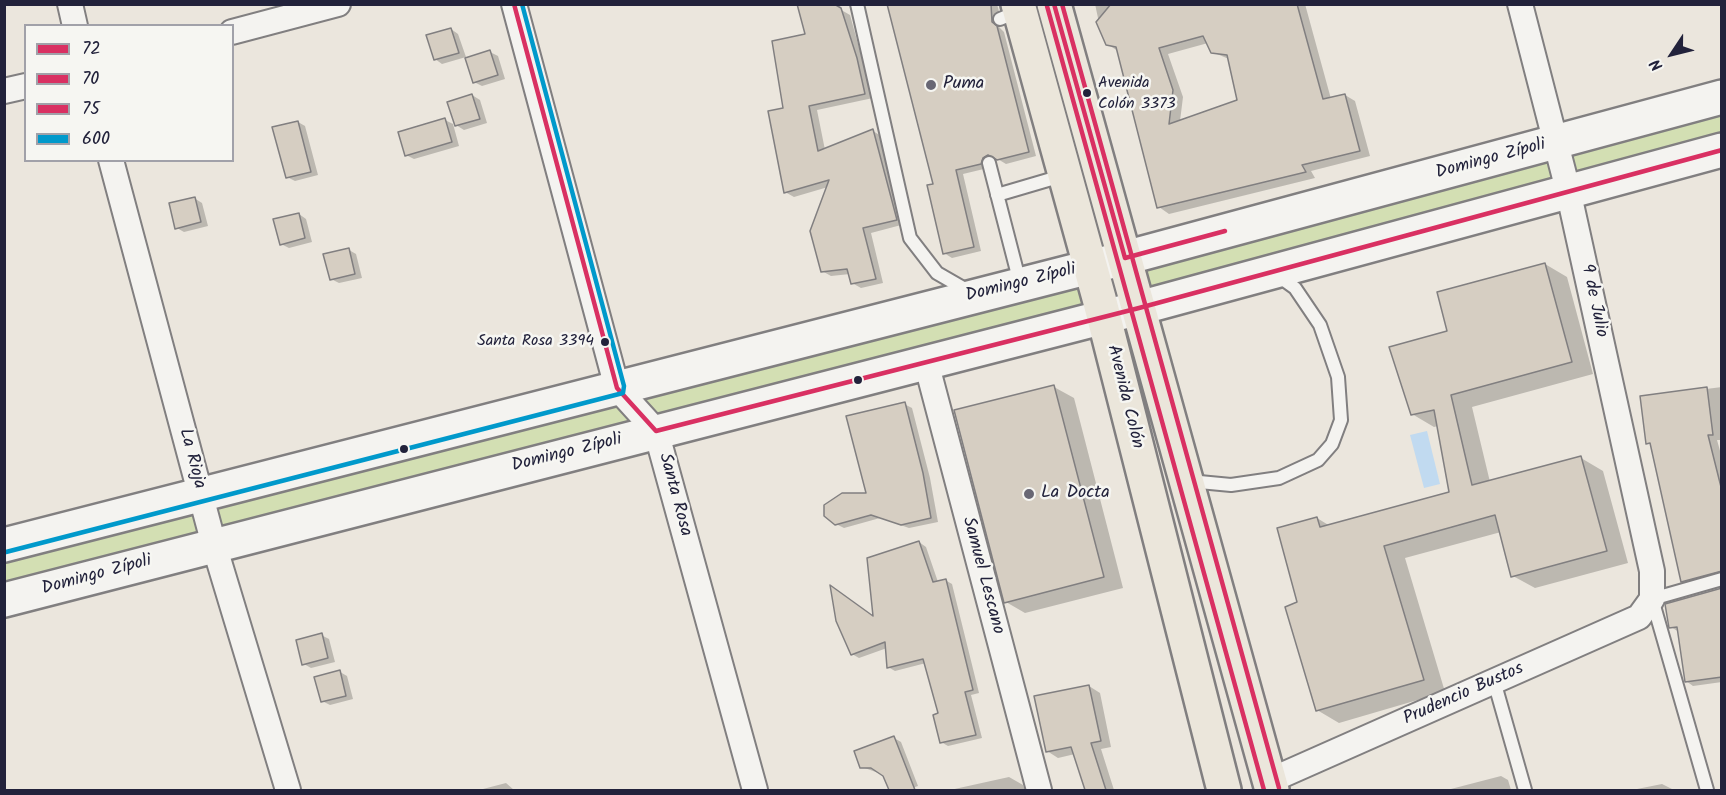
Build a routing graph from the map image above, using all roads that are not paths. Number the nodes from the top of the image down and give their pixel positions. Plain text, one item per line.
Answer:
1 (70, 4) edge
2 (338, 4) edge
3 (514, 4) edge
4 (857, 4) edge
5 (1054, 4) edge
6 (1520, 4) edge
7 (1013, 11) edge
8 (75, 24) edge
9 (234, 31) edge
10 (24, 86) edge
11 (4, 91) edge
12 (1722, 97) edge
13 (1556, 143) junction
14 (1722, 150) edge
15 (112, 162) edge
16 (989, 163) dead end
17 (1065, 175) junction
18 (1568, 190) junction
19 (997, 195) junction
20 (1125, 258) junction
21 (1090, 267) junction
22 (1271, 271) junction
23 (1020, 283) junction
24 (976, 296) junction
25 (1139, 308) junction
26 (1104, 316) junction
27 (926, 362) junction
28 (616, 388) junction
29 (656, 431) junction
30 (1187, 481) junction
31 (200, 494) junction
32 (4, 545) edge
33 (214, 545) junction
34 (1722, 579) edge
35 (1652, 599) junction
36 (4, 600) edge
37 (1494, 681) junction
38 (1271, 786) edge
39 (288, 790) edge
40 (755, 790) edge
41 (1039, 790) edge
42 (1224, 790) edge
43 (1525, 790) edge
44 (1707, 790) edge

1 - 8 street
2 - 9 street
3 - 28 street, Santa Rosa
4 - 24 lane
5 - 20 main road, Avenida Colón
6 - 13 street, 9 de Julio
7 - 17 main road, Avenida Colón
10 - 11 street
12 - 13 main road, Domingo Zípoli
13 - 18 street, 9 de Julio
13 - 20 main road, Domingo Zípoli
14 - 18 main road, Domingo Zípoli
15 - 31 street, La Rioja
16 - 19 lane
17 - 19 lane
17 - 21 main road, Avenida Colón
18 - 22 main road, Domingo Zípoli
18 - 35 street, 9 de Julio
19 - 23 lane
20 - 21 main road, Domingo Zípoli
20 - 25 main road, Avenida Colón
21 - 23 main road, Domingo Zípoli
21 - 26 main road, Avenida Colón
22 - 25 main road, Domingo Zípoli
22 - 30 lane
23 - 24 main road, Domingo Zípoli
24 - 28 main road, Domingo Zípoli
25 - 26 main road, Domingo Zípoli
25 - 30 main road, Avenida Colón
26 - 27 main road, Domingo Zípoli
26 - 42 main road, Avenida Colón
27 - 29 main road, Domingo Zípoli
27 - 41 street, Samuel Lescano
28 - 29 street, Santa Rosa
28 - 31 main road, Domingo Zípoli
29 - 33 main road, Domingo Zípoli
29 - 40 street, Santa Rosa
30 - 38 main road, Avenida Colón
31 - 32 main road, Domingo Zípoli
31 - 33 street, La Rioja
33 - 36 main road, Domingo Zípoli
33 - 39 street, La Rioja
34 - 35 lane
35 - 37 street, Prudencio Bustos
35 - 44 lane
37 - 38 street, Prudencio Bustos
37 - 43 lane

